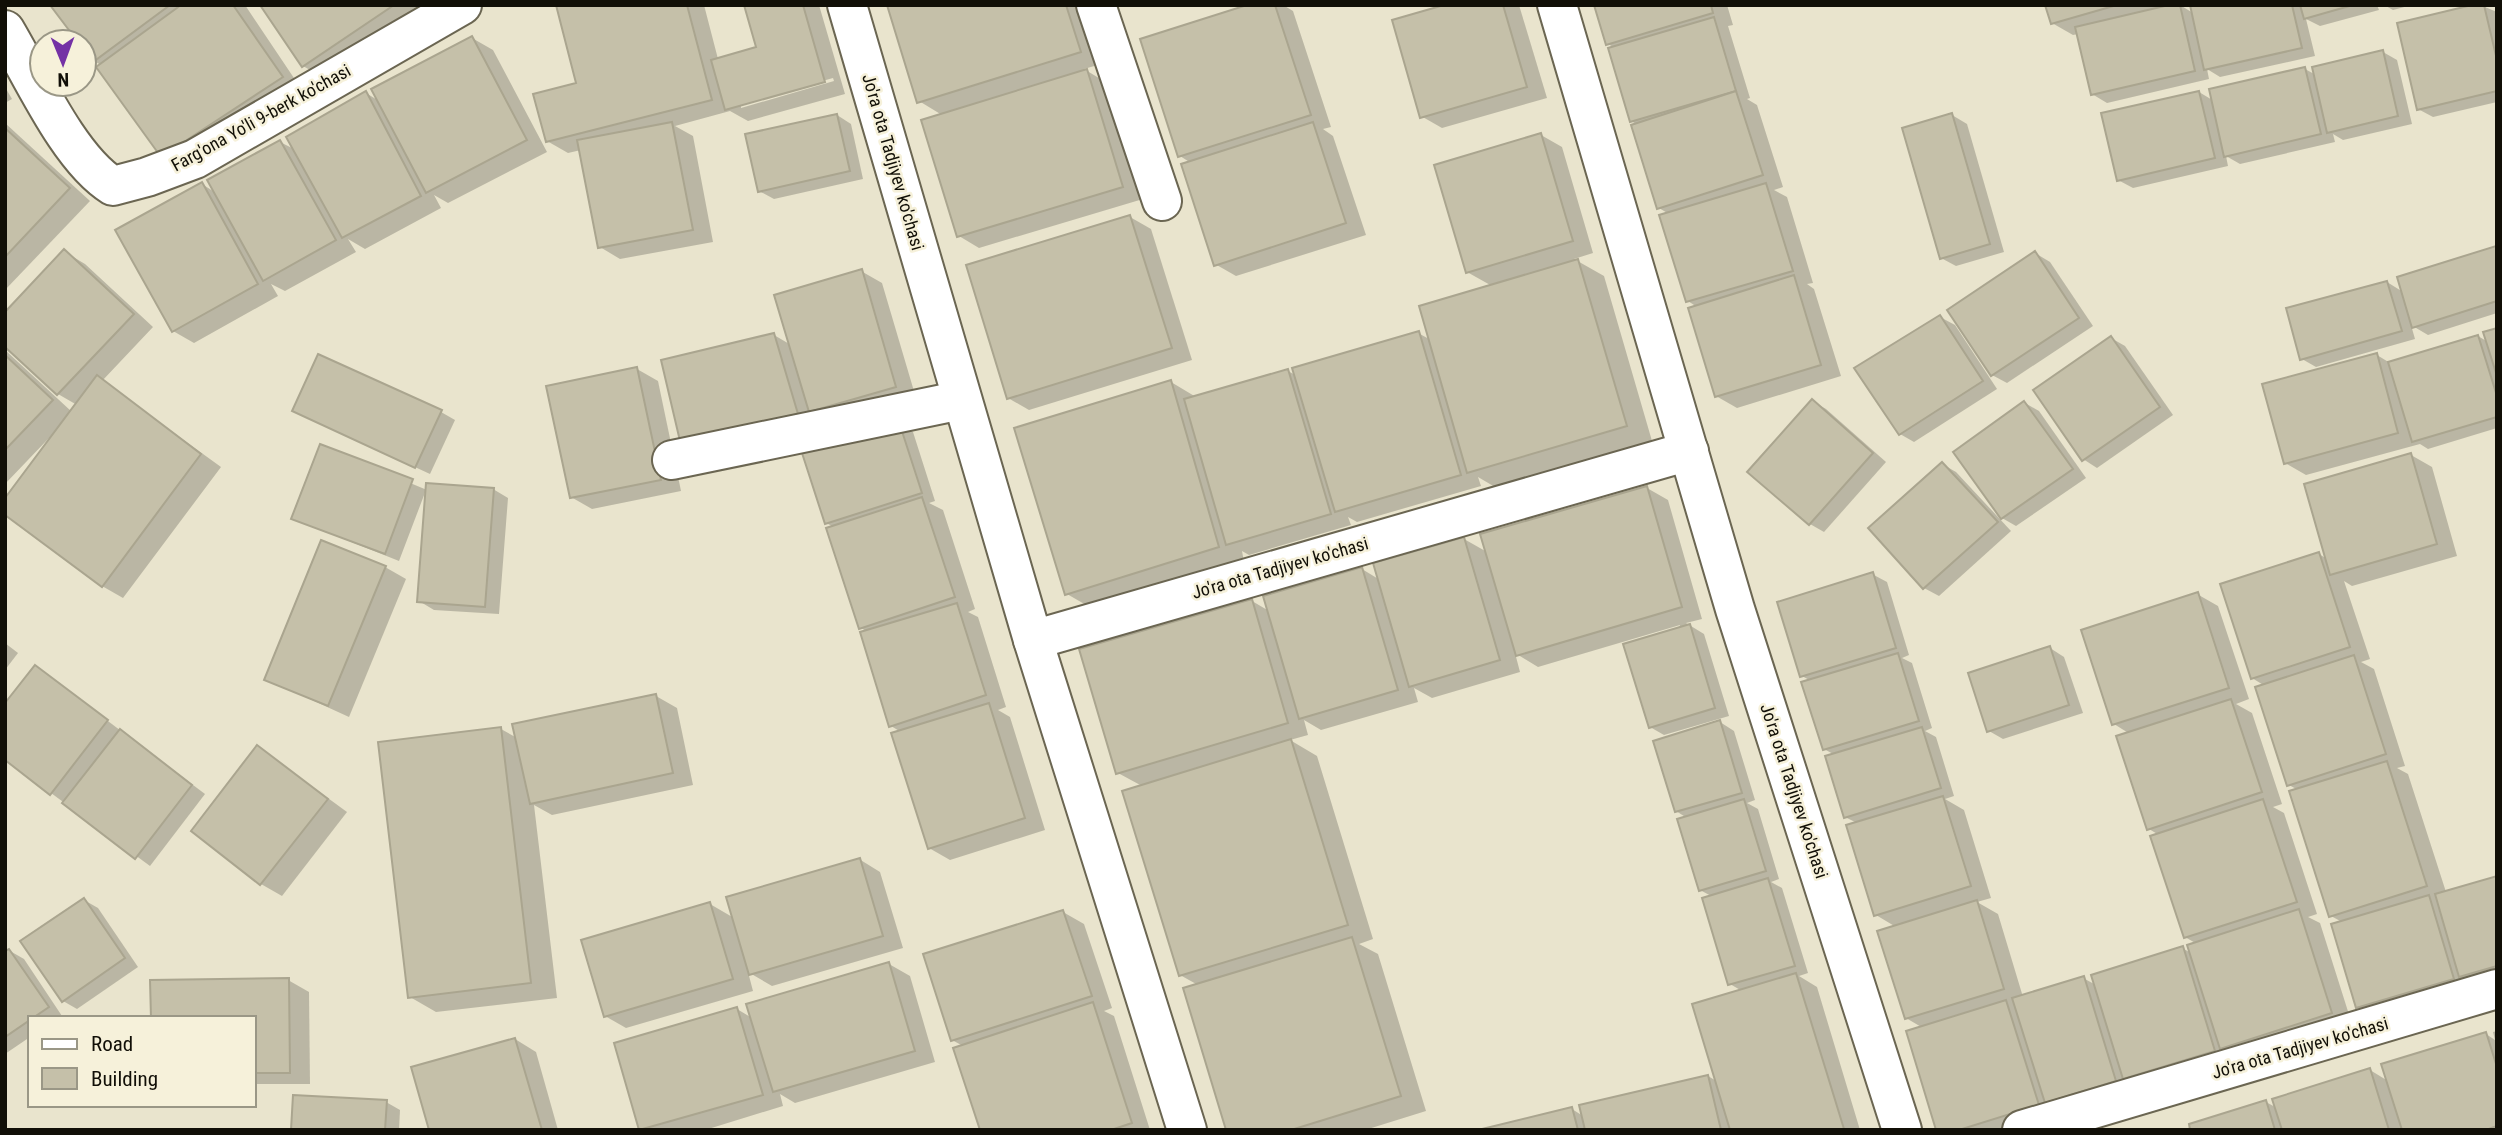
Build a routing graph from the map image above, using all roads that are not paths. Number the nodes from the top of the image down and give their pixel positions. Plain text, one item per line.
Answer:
1 (462, 5) edge
2 (847, 5) edge
3 (1096, 5) edge
4 (1557, 5) edge
5 (5, 30) edge
6 (1161, 201) dead end
7 (962, 400) junction
8 (1689, 451) junction
9 (672, 460) dead end
10 (1033, 640) junction
11 (2497, 989) edge
12 (1187, 1130) edge
13 (1902, 1130) edge
14 (2022, 1130) edge

1 - 5 street, Farg'ona Yo'li 9-berk ko'chasi
2 - 7 street, Jo'ra ota Tadjiyev ko'chasi
3 - 6 street
4 - 8 street, Jo'ra ota Tadjiyev ko'chasi
7 - 9 street
7 - 10 street, Jo'ra ota Tadjiyev ko'chasi
8 - 10 street, Jo'ra ota Tadjiyev ko'chasi
8 - 13 street, Jo'ra ota Tadjiyev ko'chasi
10 - 12 street, Jo'ra ota Tadjiyev ko'chasi
11 - 14 street, Jo'ra ota Tadjiyev ko'chasi

